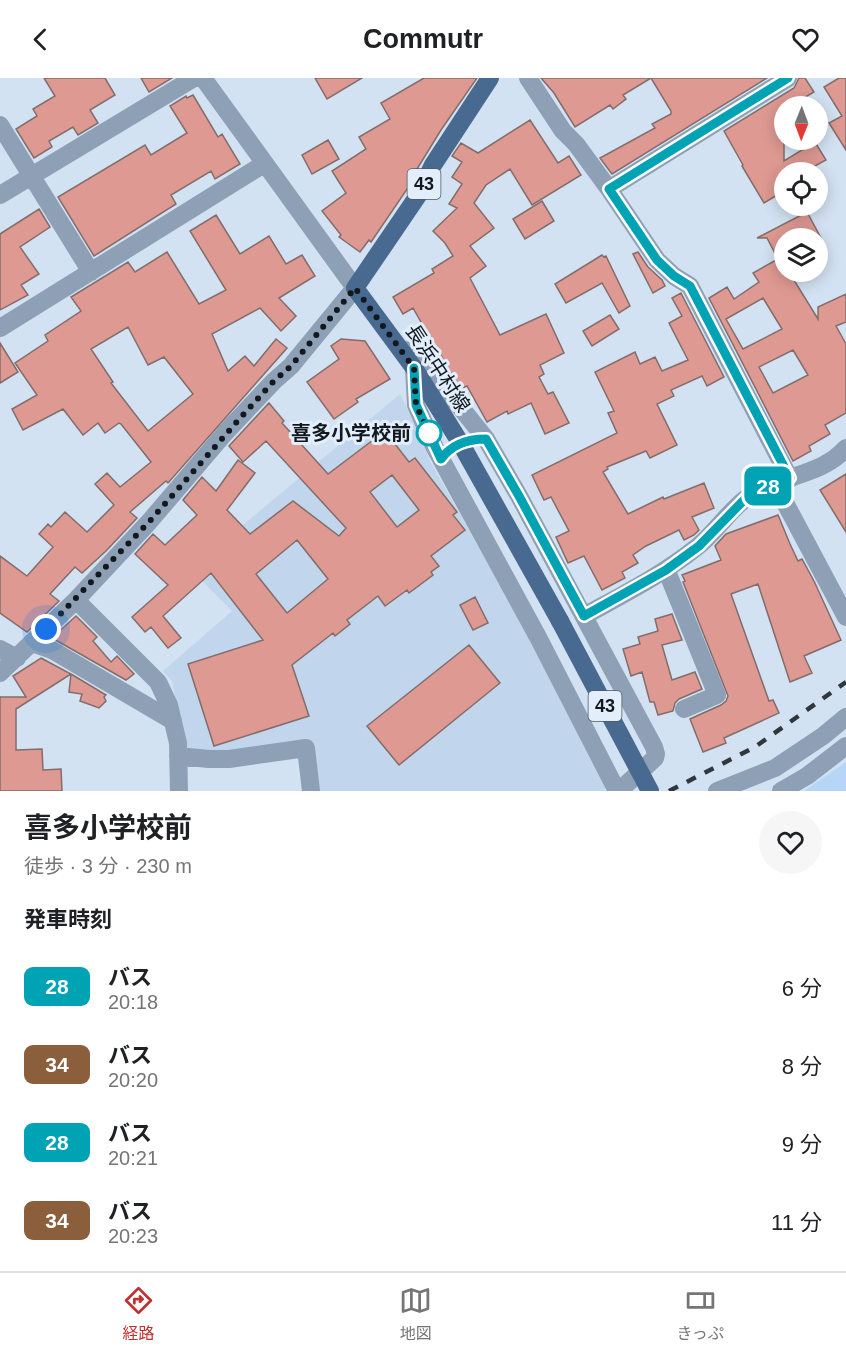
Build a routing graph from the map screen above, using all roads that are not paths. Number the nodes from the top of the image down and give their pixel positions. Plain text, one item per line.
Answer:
1 (194, 78) edge
2 (203, 78) edge
3 (490, 78) edge
4 (528, 78) edge
5 (788, 78) edge
6 (0, 125) edge
7 (264, 165) junction
8 (32, 176) junction
9 (609, 189) junction
10 (0, 195) edge
11 (92, 272) junction
12 (355, 288) junction
13 (0, 328) edge
14 (393, 340) junction
15 (414, 368) junction
16 (486, 439) junction
17 (460, 444) junction
18 (846, 448) edge
19 (441, 459) junction
20 (782, 481) junction
21 (666, 570) junction
22 (76, 600) junction
23 (584, 616) junction
24 (846, 616) edge
25 (32, 644) junction
26 (0, 649) edge
27 (17, 658) junction
28 (0, 673) edge
29 (684, 709) dead end
30 (846, 717) edge
31 (173, 721) junction
32 (846, 747) edge
33 (178, 756) junction
34 (179, 791) edge
35 (311, 791) edge
36 (618, 791) edge
37 (650, 791) edge
38 (717, 791) edge
39 (781, 791) edge

1 - 8 street
2 - 7 street
3 - 12 main road, 43
4 - 9 street
5 - 9 street
6 - 8 street
7 - 11 street
7 - 12 street
8 - 10 street
8 - 11 street
9 - 20 street
11 - 13 street
12 - 14 main road, 長浜中村線 / 43
12 - 22 street
14 - 15 main road, 長浜中村線 / 43
14 - 16 street
15 - 17 main road, 長浜中村線 / 43
15 - 19 street
16 - 17 street
16 - 23 street
17 - 19 street
17 - 37 main road, 長浜中村線 / 43, bridge
18 - 20 street
19 - 36 street
20 - 21 street
20 - 24 street
21 - 23 street
21 - 29 street
22 - 25 street
22 - 31 street
23 - 36 street
25 - 27 street
25 - 31 street
26 - 27 street
27 - 28 street
30 - 38 street
31 - 33 street
32 - 39 street
33 - 34 street
33 - 35 street

